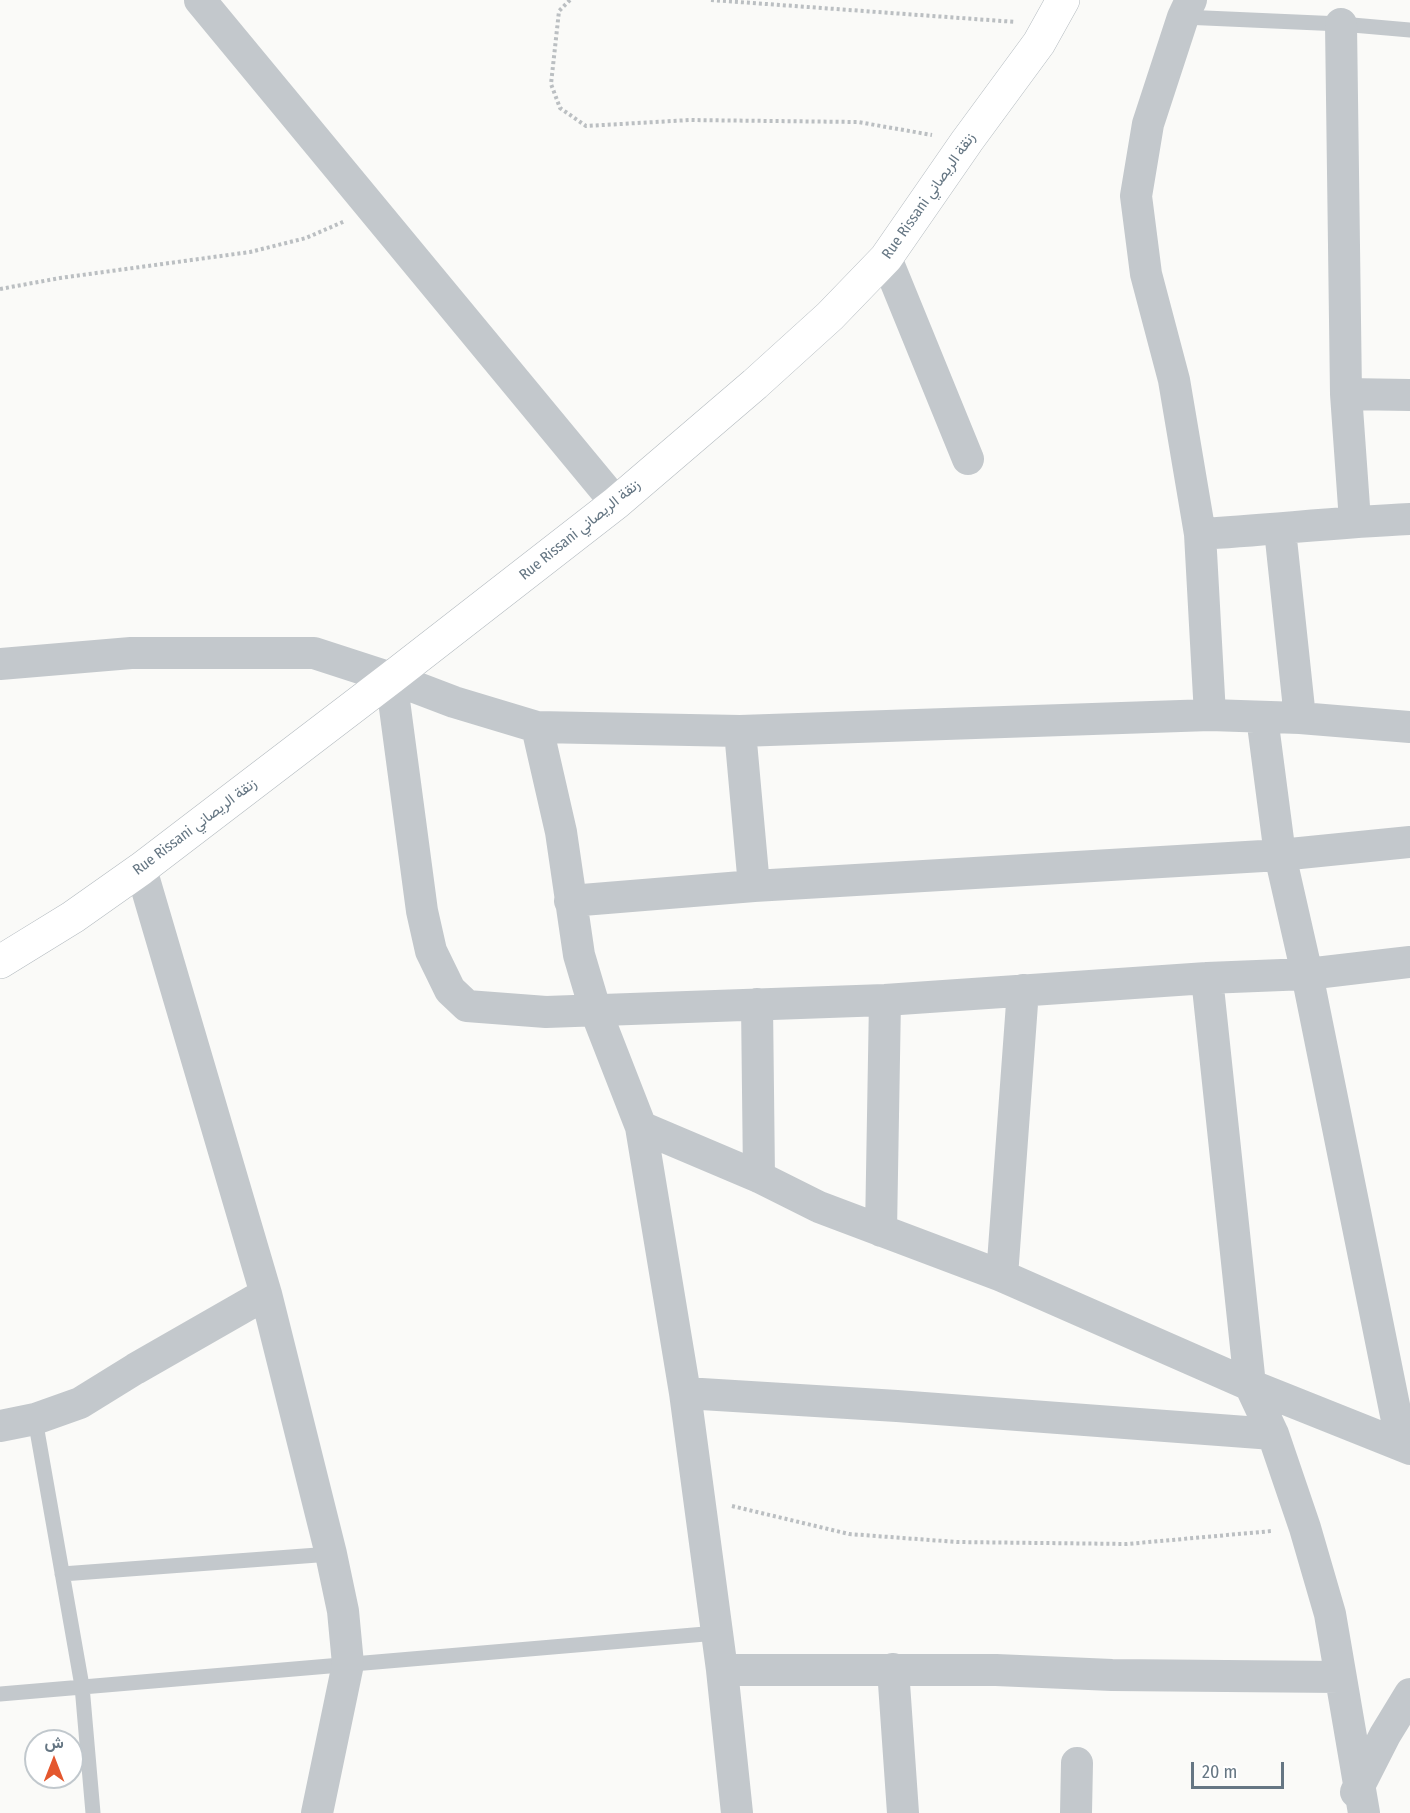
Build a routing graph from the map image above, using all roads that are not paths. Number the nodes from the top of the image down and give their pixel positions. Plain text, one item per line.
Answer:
1 (200, 0) edge
2 (1187, 8) edge
3 (1056, 12) edge
4 (1341, 24) junction
5 (1410, 30) edge
6 (886, 258) junction
7 (1346, 394) junction
8 (1410, 395) edge
9 (968, 459) dead end
10 (616, 503) junction
11 (1410, 519) edge
12 (1354, 521) junction
13 (1280, 530) junction
14 (1200, 534) junction
15 (0, 664) edge
16 (391, 678) junction
17 (1210, 715) junction
18 (1262, 717) junction
19 (1300, 718) junction
20 (537, 727) junction
21 (1410, 727) edge
22 (740, 731) junction
23 (1410, 842) edge
24 (1280, 855) junction
25 (141, 869) junction
26 (754, 886) junction
27 (570, 901) junction
28 (0, 962) edge
29 (1410, 962) edge
30 (1307, 974) junction
31 (1207, 978) junction
32 (1023, 990) junction
33 (885, 1000) junction
34 (757, 1004) junction
35 (595, 1010) junction
36 (641, 1127) junction
37 (759, 1177) junction
38 (881, 1231) junction
39 (1002, 1276) junction
40 (266, 1294) junction
41 (1250, 1385) junction
42 (685, 1393) junction
43 (35, 1419) junction
44 (0, 1425) edge
45 (1273, 1434) junction
46 (1406, 1447) edge
47 (331, 1554) junction
48 (62, 1574) junction
49 (717, 1633) junction
50 (348, 1664) junction
51 (892, 1669) junction
52 (722, 1670) junction
53 (1340, 1677) junction
54 (82, 1686) junction
55 (0, 1694) edge
56 (1410, 1694) edge
57 (1077, 1763) dead end
58 (1362, 1800) edge
59 (93, 1813) edge
60 (316, 1813) edge
61 (737, 1813) edge
62 (903, 1813) edge
63 (1076, 1813) edge
64 (1343, 1813) edge

1 - 10 street
2 - 4 lane
2 - 14 street
3 - 6 main road, Rue Rissani زنقة الريصاني
4 - 5 lane
4 - 7 street
6 - 9 street
6 - 10 main road, Rue Rissani زنقة الريصاني
7 - 8 street
7 - 12 street
10 - 16 main road, Rue Rissani زنقة الريصاني
11 - 12 street
12 - 13 street
13 - 14 street
13 - 19 street
14 - 17 street
15 - 16 street
16 - 20 street
16 - 25 main road, Rue Rissani زنقة الريصاني
16 - 35 street
17 - 18 street
17 - 22 street
18 - 19 street
18 - 24 street
19 - 21 street
20 - 22 street
20 - 27 street
22 - 26 street
23 - 24 street
24 - 26 street
24 - 30 street
25 - 28 main road, Rue Rissani زنقة الريصاني
25 - 40 street
26 - 27 street
27 - 35 street
29 - 30 street
30 - 31 street
30 - 46 street
31 - 32 street
31 - 41 street
32 - 33 street
32 - 39 street
33 - 34 street
33 - 38 street
34 - 35 street
34 - 37 street
35 - 36 street
36 - 37 street
36 - 42 street
37 - 38 street
38 - 39 street
39 - 41 street
40 - 43 street
40 - 47 street
41 - 45 street
41 - 46 street
42 - 45 street
42 - 49 street
43 - 44 street
43 - 48 lane
45 - 53 street
47 - 48 lane
47 - 50 street
48 - 54 lane
49 - 50 lane
49 - 52 street
50 - 54 lane
50 - 60 street
51 - 52 street
51 - 53 street
51 - 62 street
52 - 61 street
53 - 58 street
54 - 55 lane
54 - 59 lane
56 - 58 street
57 - 63 street
58 - 64 street

